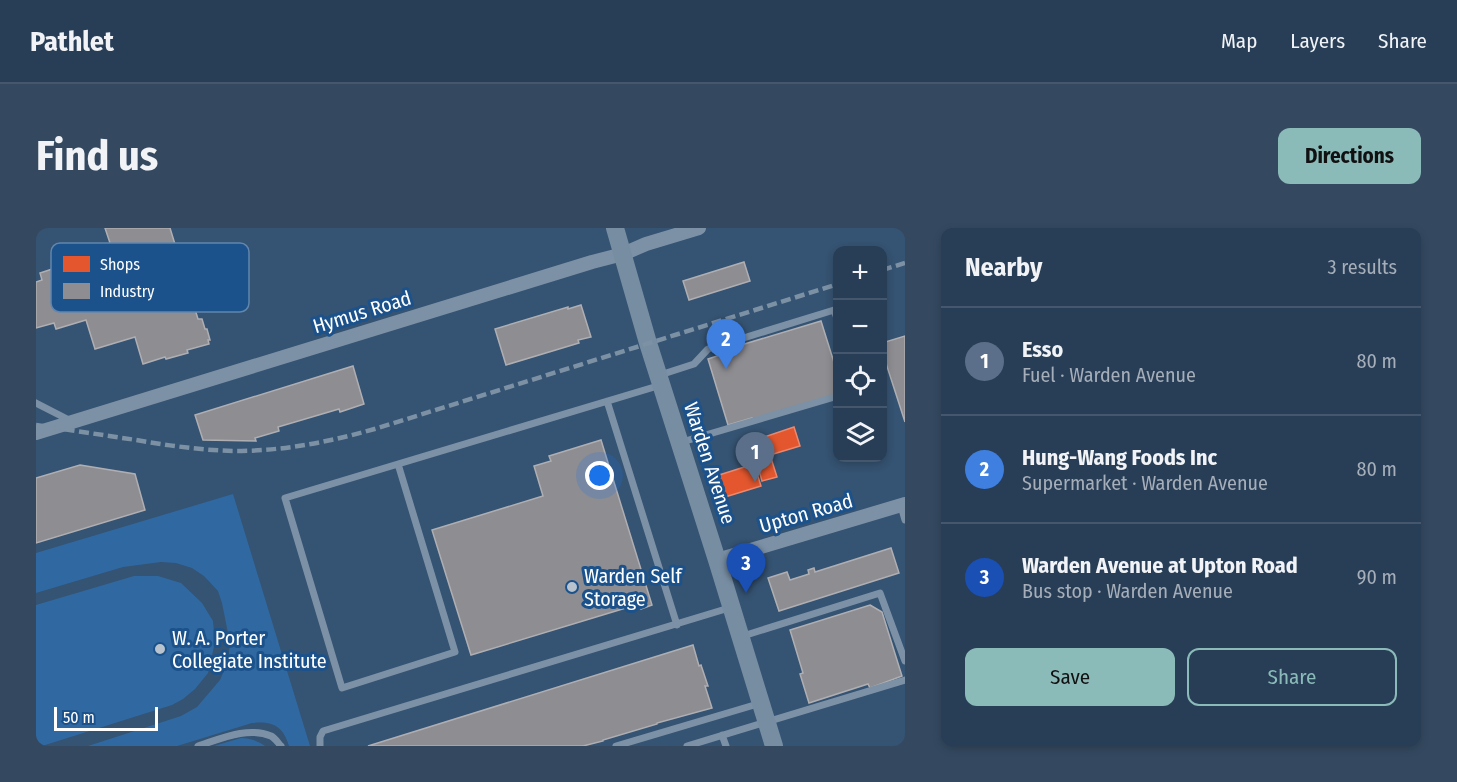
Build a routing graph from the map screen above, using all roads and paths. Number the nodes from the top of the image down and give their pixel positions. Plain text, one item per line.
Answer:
1 (615, 228) edge
2 (699, 228) edge
3 (623, 254) junction
4 (833, 310) edge
5 (660, 380) junction
6 (833, 397) edge
7 (607, 401) junction
8 (36, 403) edge
9 (72, 422) junction
10 (36, 433) edge
11 (680, 443) junction
12 (398, 464) junction
13 (903, 505) edge
14 (905, 520) edge
15 (717, 560) junction
16 (732, 608) junction
17 (677, 625) junction
18 (740, 637) junction
19 (905, 661) edge
20 (905, 680) edge
21 (761, 703) junction
22 (767, 722) junction
23 (722, 735) junction
24 (198, 746) edge
25 (281, 746) edge
26 (320, 746) edge
27 (616, 746) edge
28 (687, 746) edge
29 (726, 746) edge
30 (774, 746) edge

1 - 3 main road, Warden Avenue
2 - 3 street, Hymus Road
3 - 5 main road, Warden Avenue
3 - 9 street, Hymus Road
4 - 5 lane
5 - 7 lane
5 - 11 main road, Warden Avenue
6 - 11 lane
7 - 12 lane
7 - 17 lane
8 - 9 lane
9 - 10 street, Hymus Road
11 - 15 main road, Warden Avenue
12 - 12 lane
13 - 14 lane
13 - 15 street, Upton Road
15 - 16 main road, Warden Avenue
16 - 17 lane
16 - 18 main road, Warden Avenue
17 - 26 lane
18 - 19 lane
18 - 21 main road, Warden Avenue
20 - 22 lane
21 - 22 main road, Warden Avenue
21 - 27 lane
22 - 23 lane
22 - 30 main road, Warden Avenue
23 - 28 lane
23 - 29 lane
24 - 25 lane

